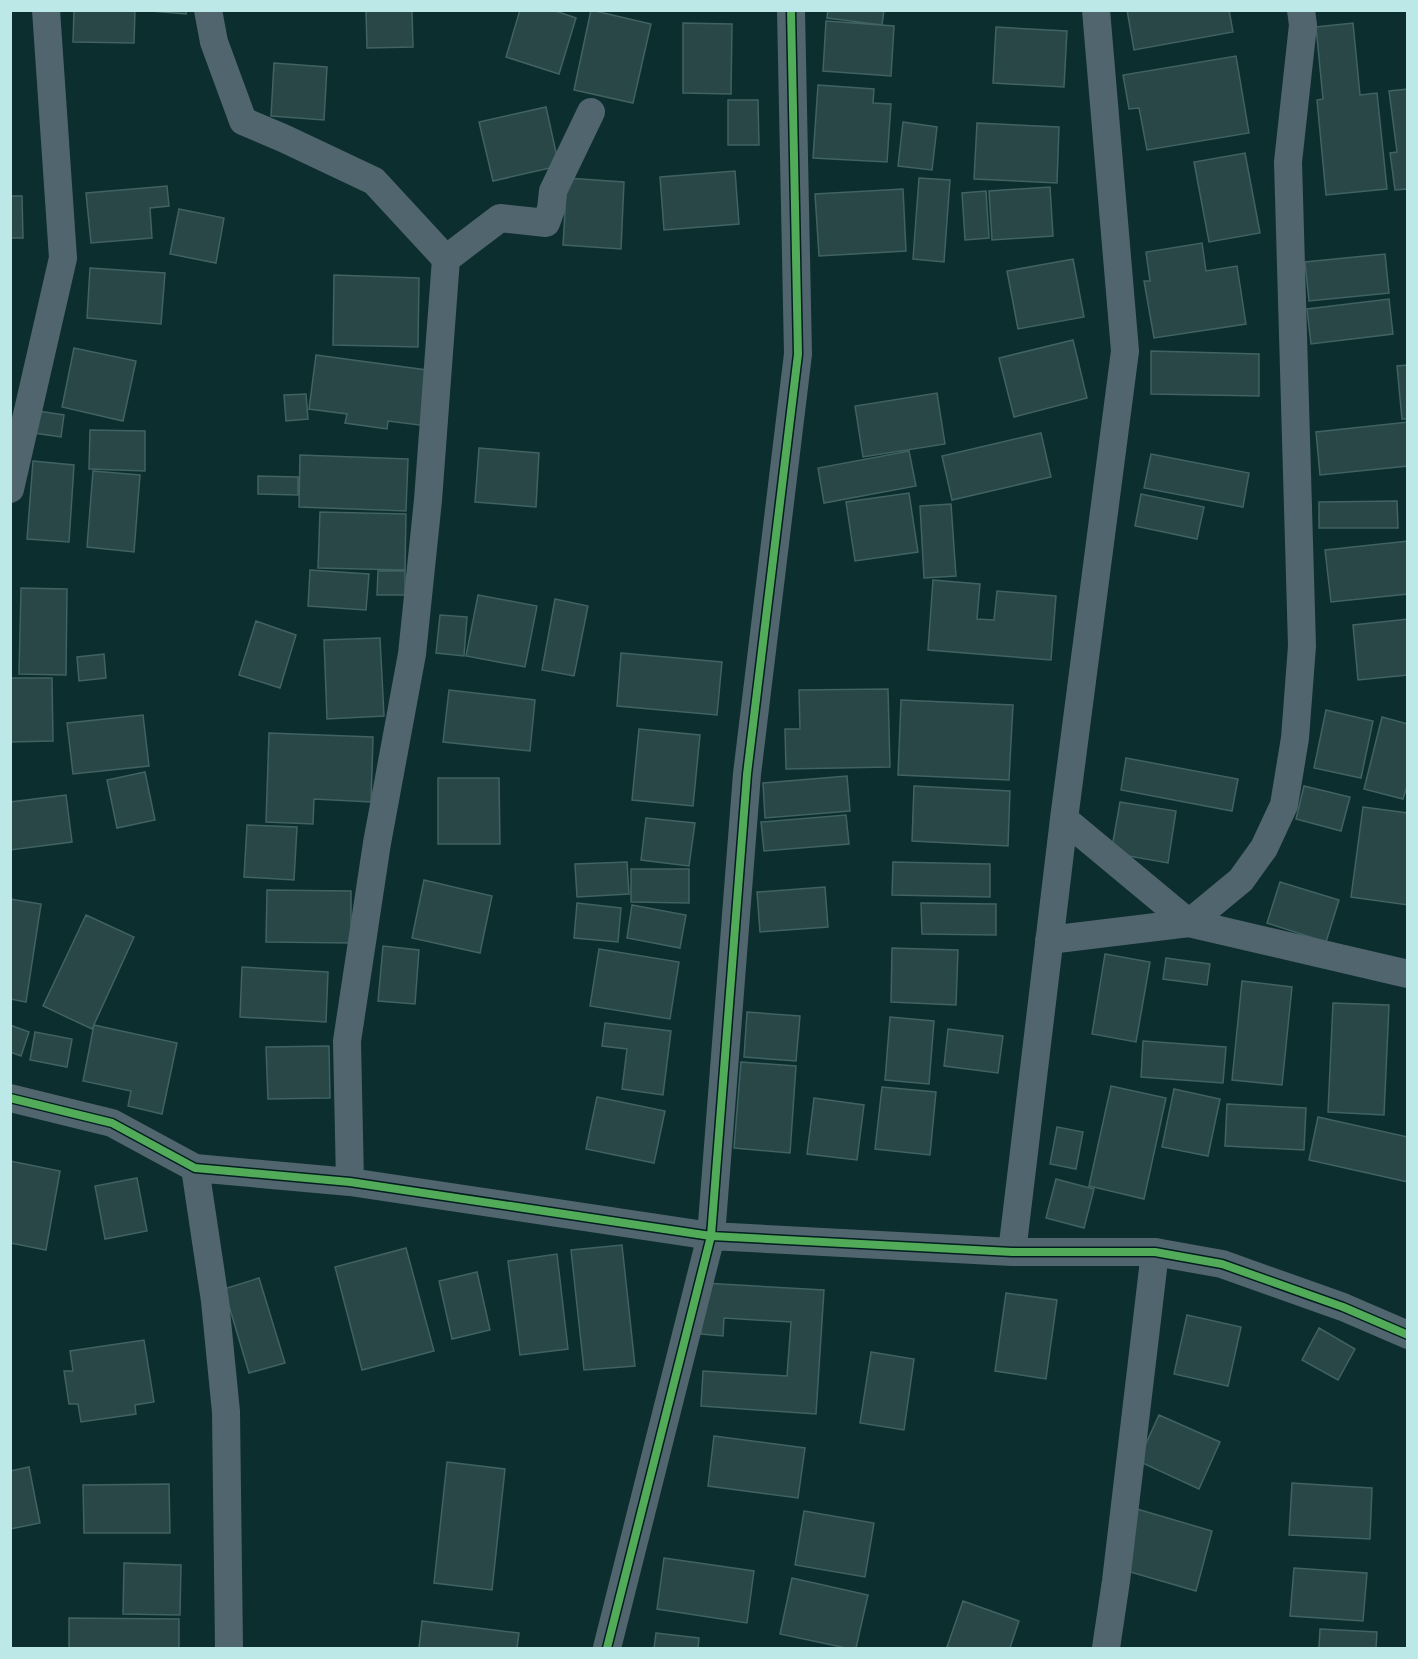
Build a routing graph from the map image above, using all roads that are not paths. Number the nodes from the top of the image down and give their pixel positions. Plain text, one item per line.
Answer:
1 (46, 10) edge
2 (208, 10) edge
3 (791, 10) edge
4 (1096, 10) edge
5 (1301, 10) edge
6 (591, 112) dead end
7 (446, 259) junction
8 (10, 489) edge
9 (1064, 819) junction
10 (1189, 923) junction
11 (1049, 940) junction
12 (1407, 974) edge
13 (10, 1098) edge
14 (195, 1168) junction
15 (350, 1182) junction
16 (711, 1236) junction
17 (1012, 1252) junction
18 (1155, 1252) junction
19 (1407, 1335) edge
20 (229, 1648) edge
21 (607, 1648) edge
22 (1106, 1648) edge

1 - 8 street
2 - 7 street
3 - 16 street
4 - 9 street
5 - 10 street
6 - 7 street
7 - 15 street
9 - 10 street
9 - 11 street
10 - 11 street
10 - 12 street
11 - 17 street
13 - 14 street
14 - 15 street
14 - 20 street
15 - 16 street
16 - 17 street
16 - 21 street
17 - 18 street
18 - 19 street
18 - 22 street

